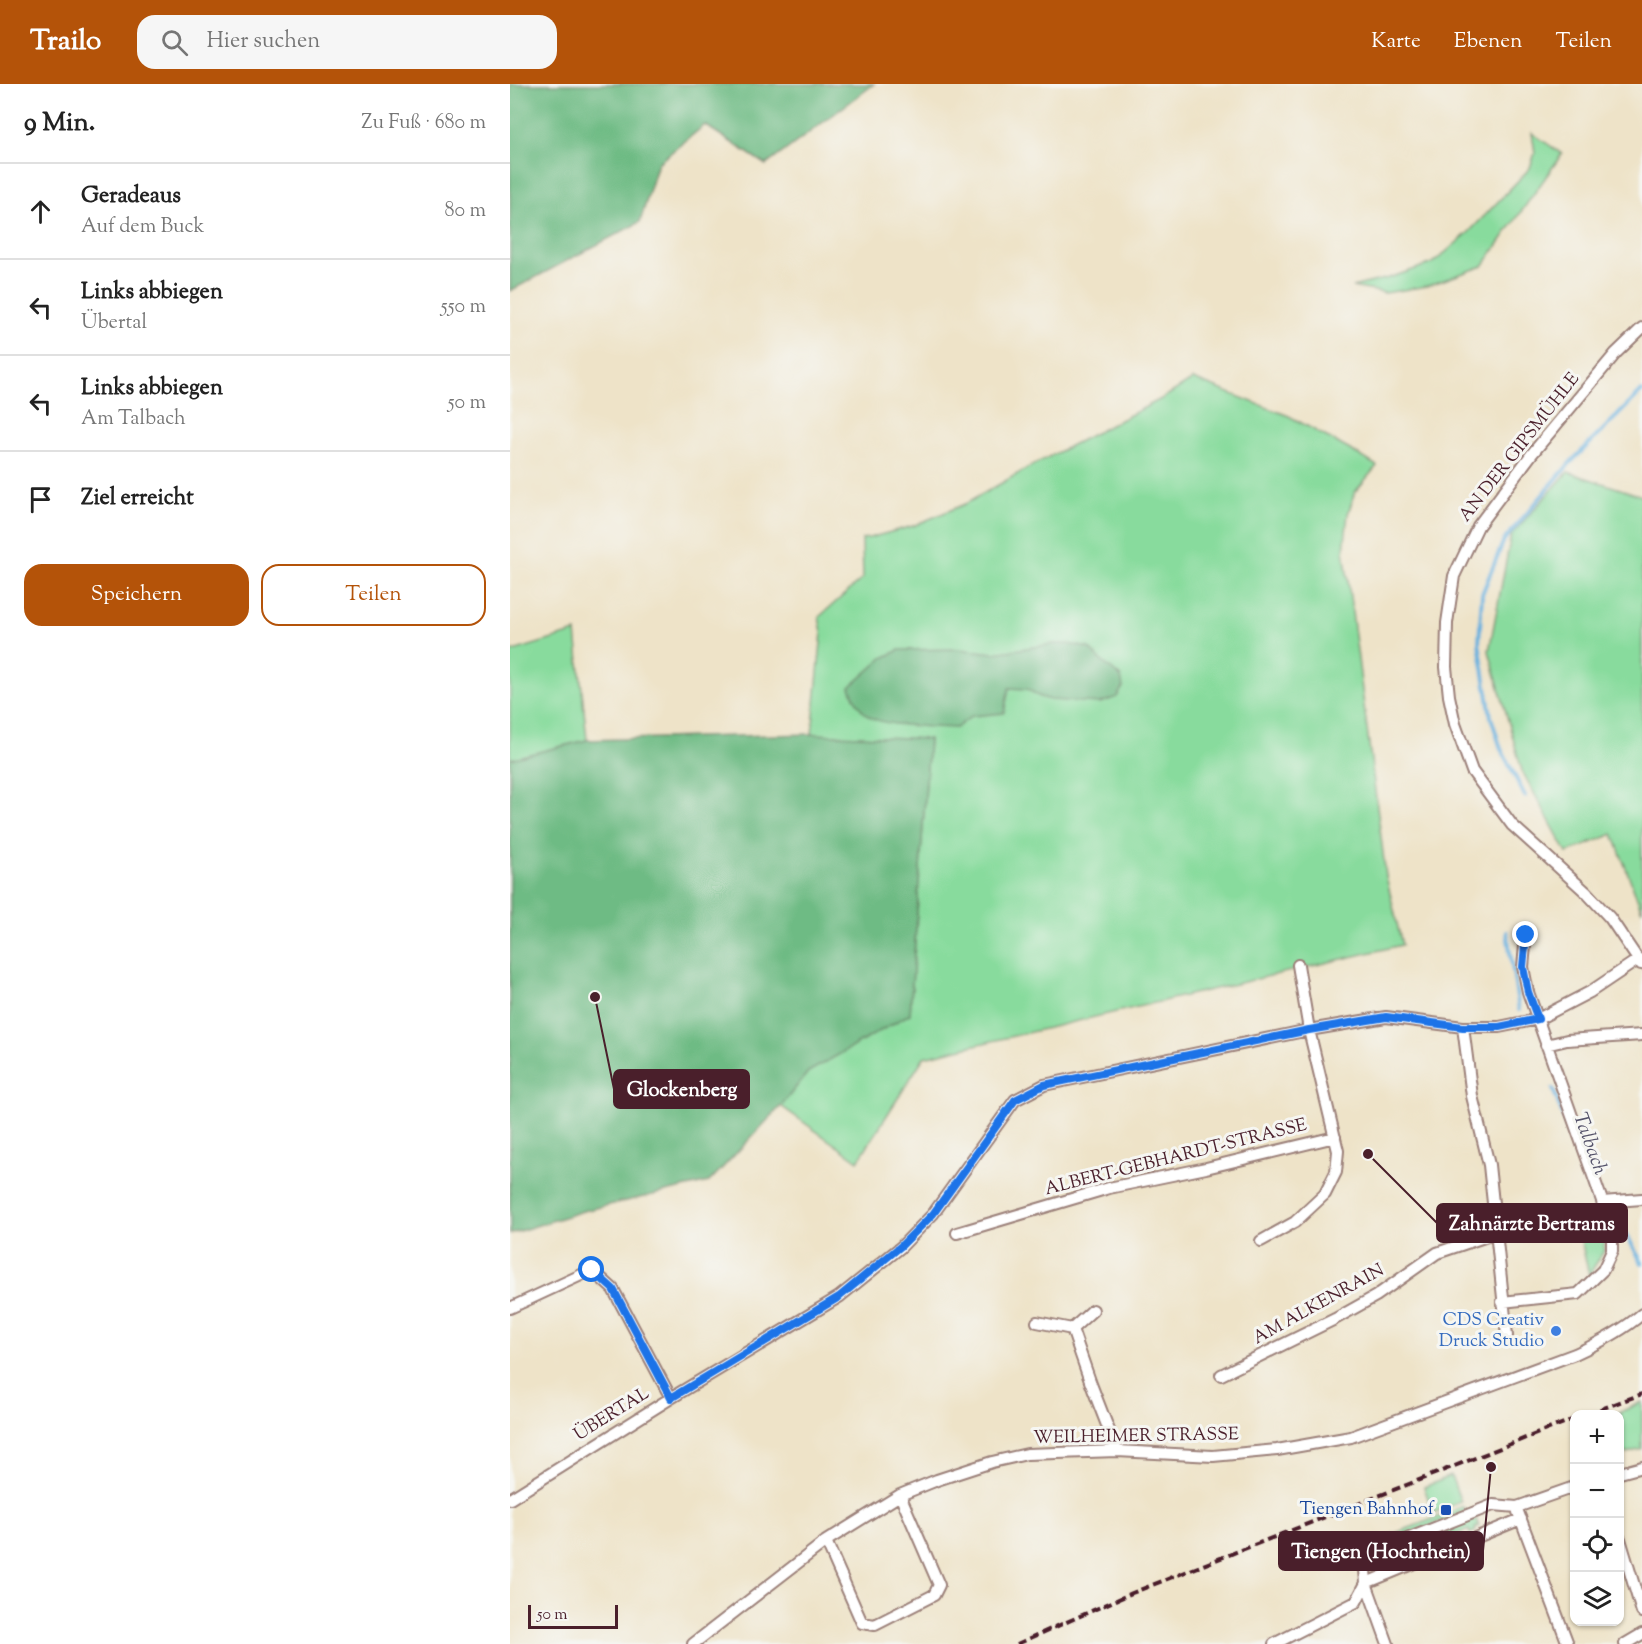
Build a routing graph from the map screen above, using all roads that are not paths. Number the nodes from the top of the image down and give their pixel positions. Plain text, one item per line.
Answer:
1 (1642, 328) edge
2 (1526, 935) dead end
3 (1641, 962) edge
4 (1298, 965) dead end
5 (1538, 1019) junction
6 (1463, 1027) junction
7 (1309, 1030) junction
8 (1642, 1035) edge
9 (1546, 1045) junction
10 (1335, 1137) junction
11 (1642, 1199) edge
12 (1602, 1202) junction
13 (957, 1233) dead end
14 (1496, 1233) junction
15 (1262, 1241) dead end
16 (1503, 1302) junction
17 (510, 1308) edge
18 (1093, 1310) dead end
19 (1642, 1314) edge
20 (1036, 1322) dead end
21 (1072, 1329) junction
22 (1507, 1336) dead end
23 (1221, 1376) dead end
24 (671, 1398) junction
25 (1117, 1451) junction
26 (1642, 1467) edge
27 (1624, 1472) edge
28 (1570, 1489) edge
29 (900, 1495) junction
30 (510, 1499) edge
31 (1517, 1507) junction
32 (1521, 1519) junction
33 (826, 1541) junction
34 (1624, 1552) edge
35 (1366, 1583) junction
36 (1642, 1612) edge
37 (1642, 1634) edge
38 (693, 1644) edge
39 (1274, 1644) edge
40 (1388, 1644) edge
41 (1568, 1644) edge
42 (1624, 1644) edge

1 - 3 street, AN DER GIPSMÜHLE
2 - 5 street
3 - 5 street, ÜBERTAL
4 - 7 street, ALBERT-GEBHARDT-STRASSE
5 - 6 street, ÜBERTAL
5 - 9 street
6 - 7 street, ÜBERTAL
6 - 14 street
7 - 10 street, ALBERT-GEBHARDT-STRASSE
7 - 24 street, ÜBERTAL
8 - 9 street
9 - 12 street
10 - 13 street, ALBERT-GEBHARDT-STRASSE
10 - 15 street, ALBERT-GEBHARDT-STRASSE
11 - 12 street
12 - 16 street
14 - 16 street
14 - 23 street, AM ALKENRAIN
16 - 22 street
17 - 24 street
18 - 21 street
19 - 25 street, WEILHEIMER STRASSE
20 - 21 street
21 - 25 street
24 - 30 street, ÜBERTAL
25 - 29 street, WEILHEIMER STRASSE
26 - 27 street
28 - 31 street
29 - 33 street, WEILHEIMER STRASSE
29 - 33 street
31 - 32 street
31 - 35 street
32 - 35 street
32 - 41 street
33 - 38 street, WEILHEIMER STRASSE
34 - 36 street
35 - 39 street
35 - 40 street
37 - 42 street

